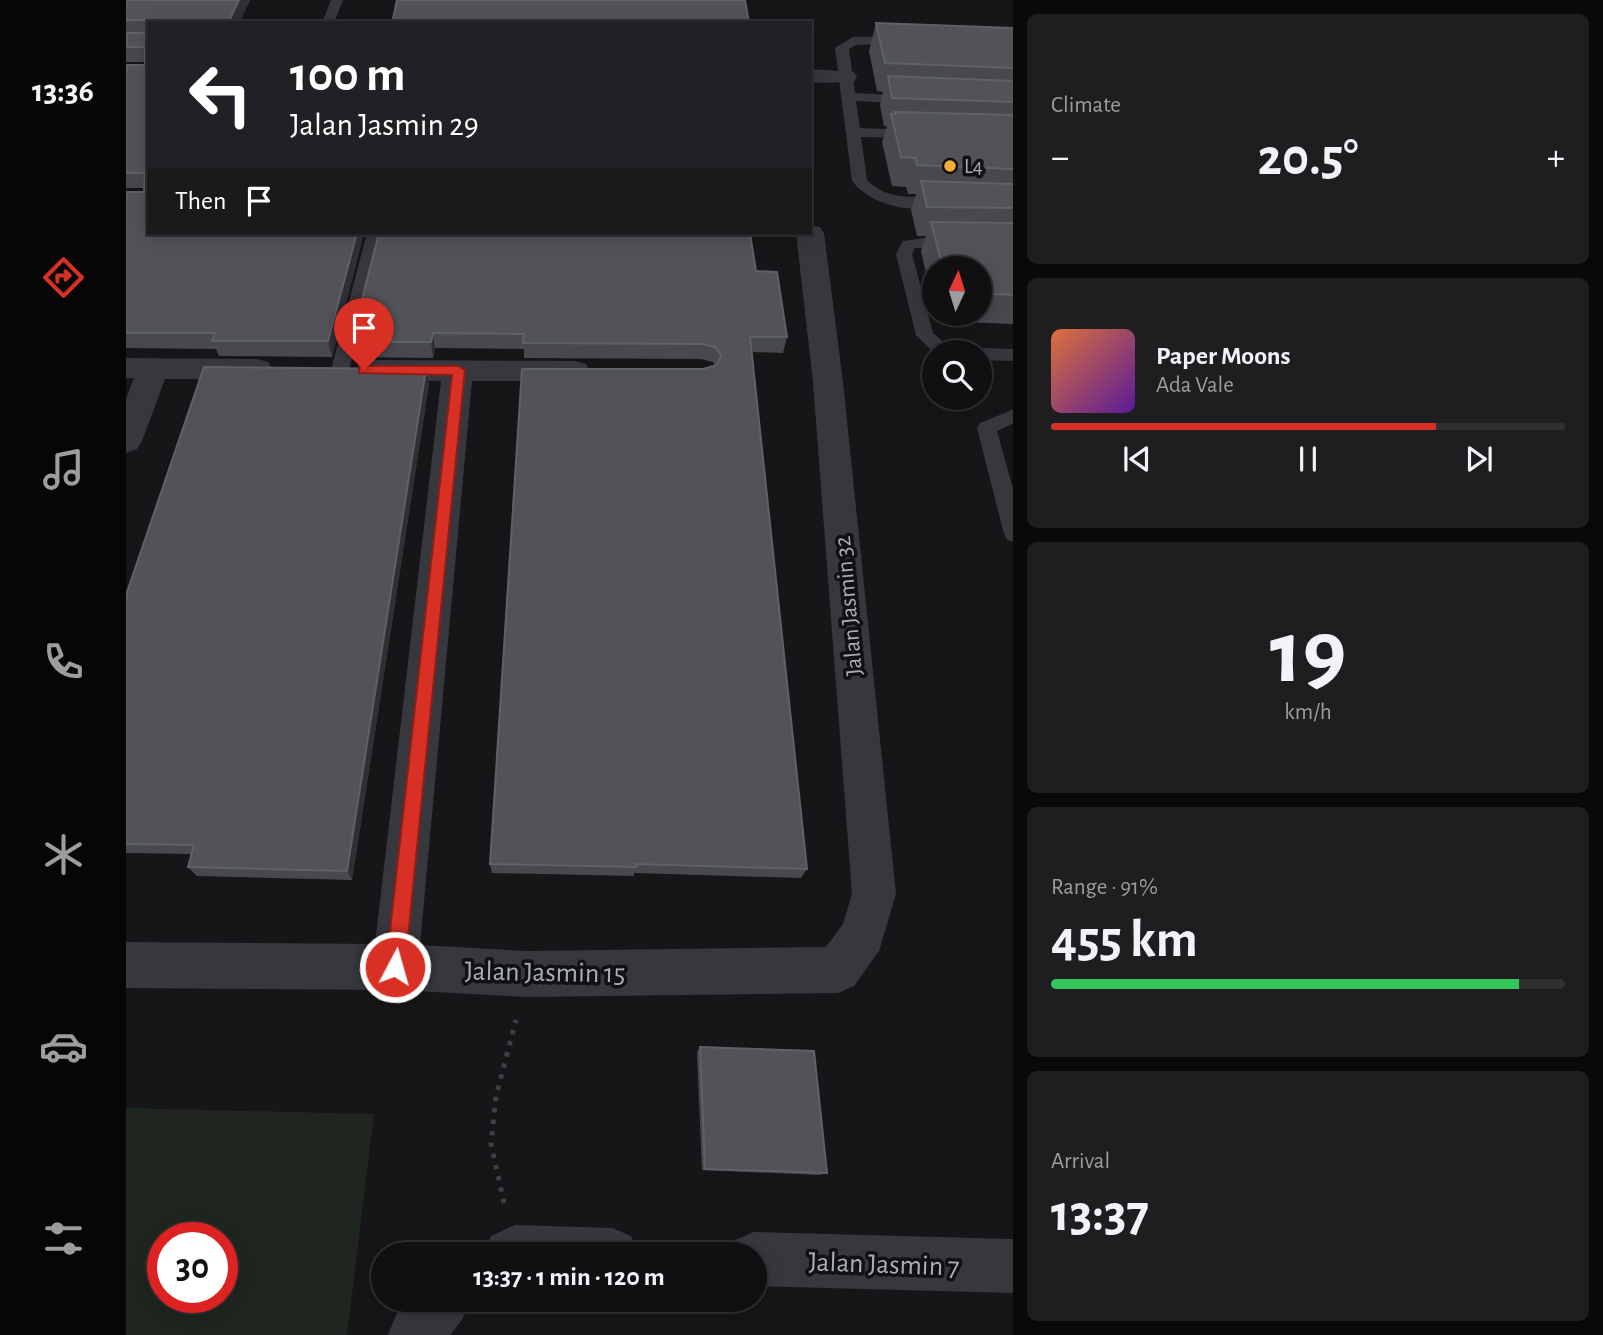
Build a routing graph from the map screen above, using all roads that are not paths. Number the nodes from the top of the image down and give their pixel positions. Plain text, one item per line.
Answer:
1 (337, 0) edge
2 (329, 21) edge
3 (912, 40) edge
4 (812, 77) edge
5 (848, 87) junction
6 (931, 100) edge
7 (854, 132) junction
8 (934, 135) edge
9 (962, 204) edge
10 (374, 235) edge
11 (810, 235) edge
12 (1013, 245) edge
13 (930, 340) edge
14 (992, 354) edge
15 (1013, 355) edge
16 (139, 368) edge
17 (313, 370) junction
18 (458, 370) junction
19 (606, 371) edge
20 (1013, 415) edge
21 (126, 441) edge
22 (1013, 534) edge
23 (126, 965) edge
24 (395, 967) junction
25 (838, 970) joint
26 (767, 1259) edge
27 (1013, 1266) edge
28 (433, 1312) edge
29 (415, 1335) edge

1 - 2 lane
3 - 5 lane
4 - 5 street
5 - 6 lane
5 - 7 lane
7 - 8 lane
7 - 9 lane
10 - 17 lane
11 - 25 street, Jalan Jasmin 32
12 - 13 lane
14 - 15 lane
16 - 17 street
16 - 21 street
17 - 18 street
18 - 19 street
18 - 24 street
20 - 22 lane
23 - 24 street, Jalan Jasmin 15
24 - 25 street, Jalan Jasmin 15
26 - 27 street, Jalan Jasmin 7
28 - 29 street

